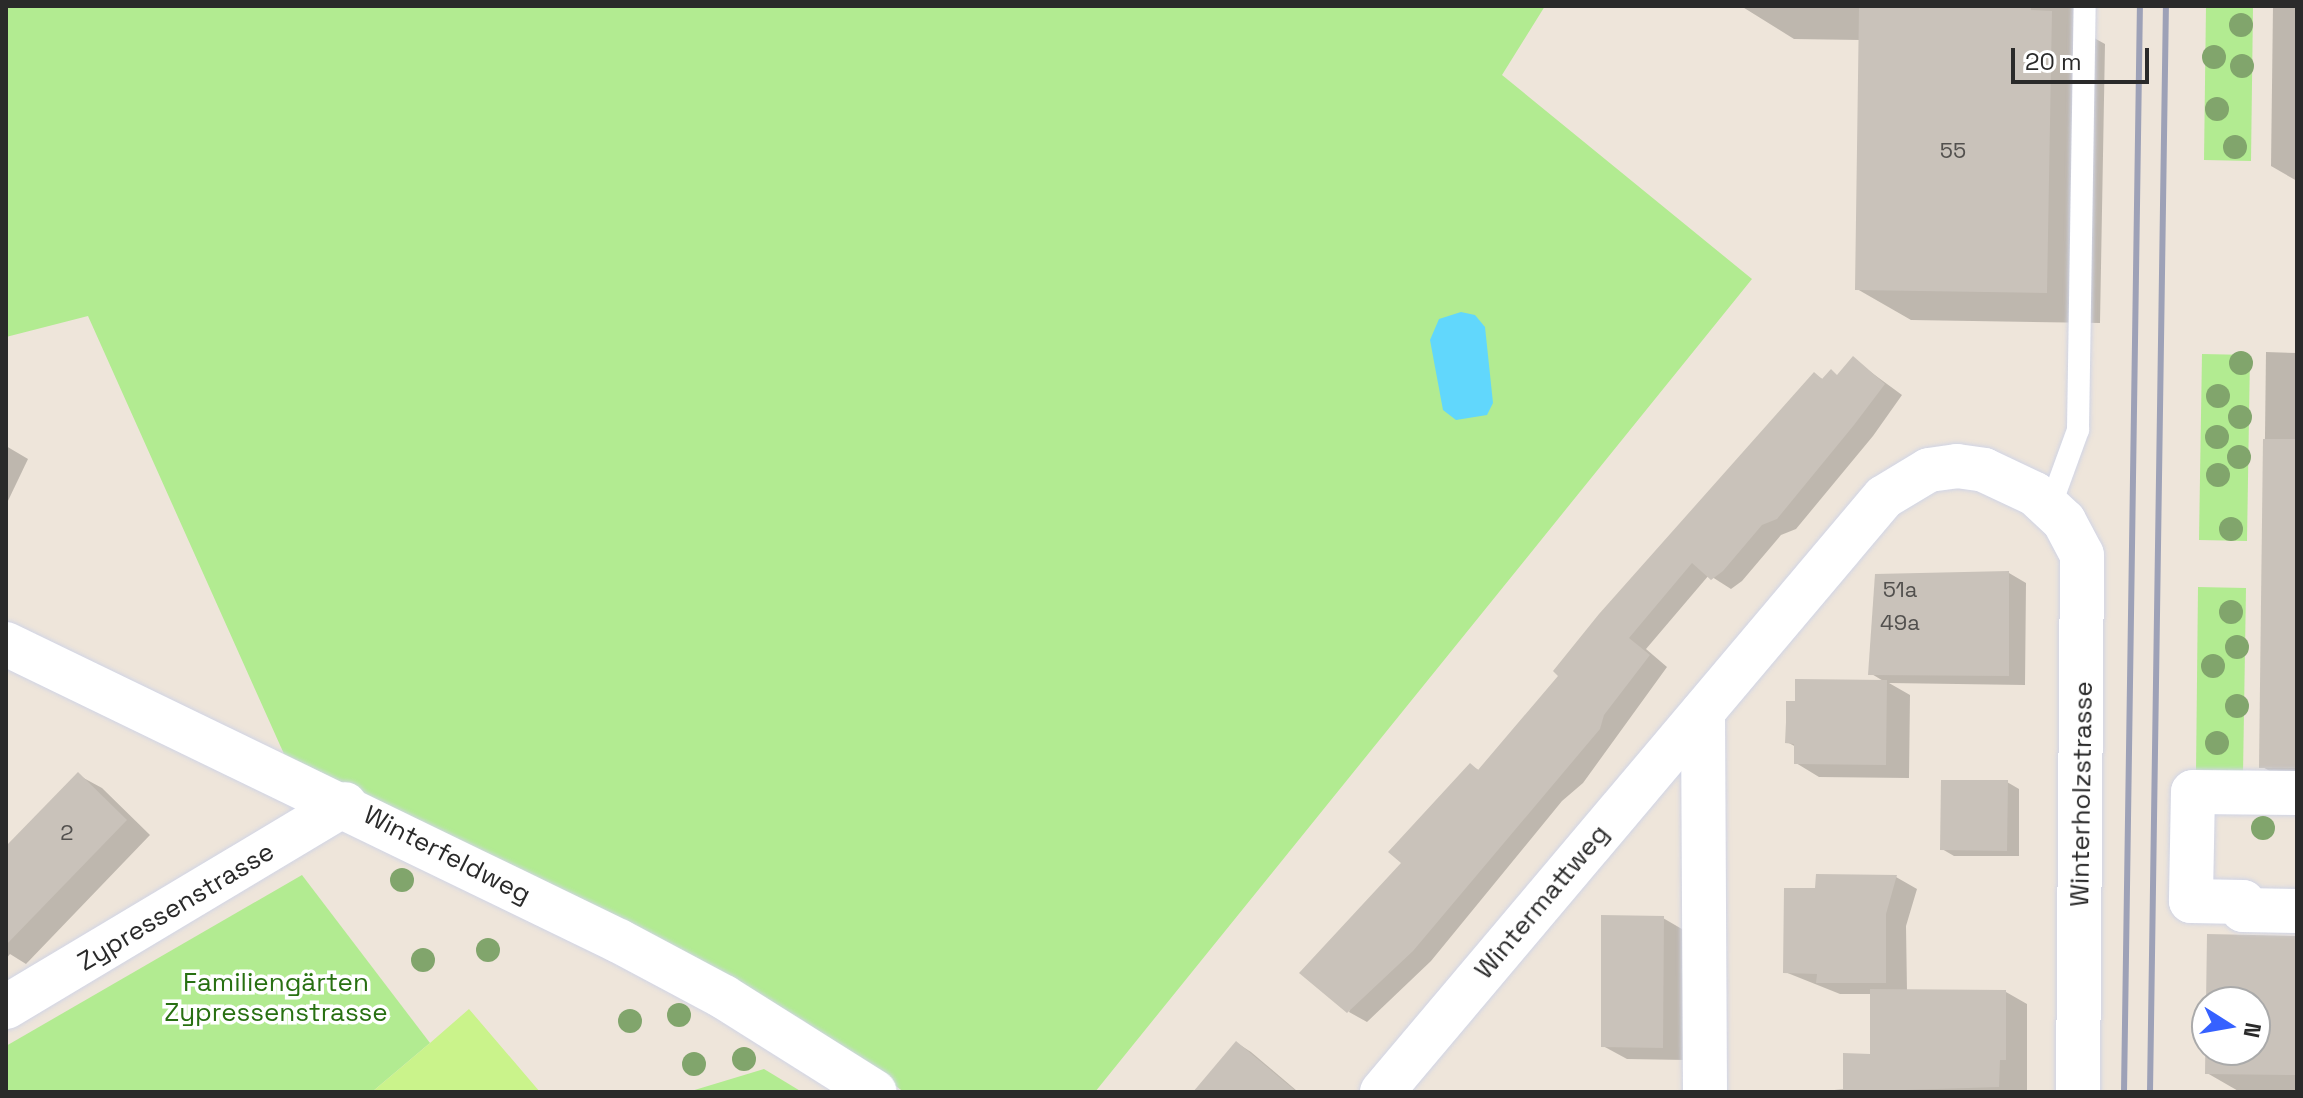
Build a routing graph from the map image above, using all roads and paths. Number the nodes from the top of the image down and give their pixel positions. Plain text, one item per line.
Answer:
1 (2085, 6) edge
2 (1984, 470) joint
3 (2050, 507) junction
4 (6, 644) edge
5 (1703, 712) junction
6 (2297, 793) edge
7 (345, 804) junction
8 (2297, 911) edge
9 (6, 1007) edge
10 (875, 1092) edge
11 (1382, 1092) edge
12 (1705, 1092) edge
13 (2078, 1092) edge

1 - 3 lane
2 - 3 street, Winterholzstrasse
2 - 5 street, Wintermattweg
3 - 13 street, Winterholzstrasse
4 - 7 street, Winterfeldweg
5 - 11 street, Wintermattweg
5 - 12 street
6 - 8 street
7 - 9 street, Zypressenstrasse
7 - 10 street, Winterfeldweg

